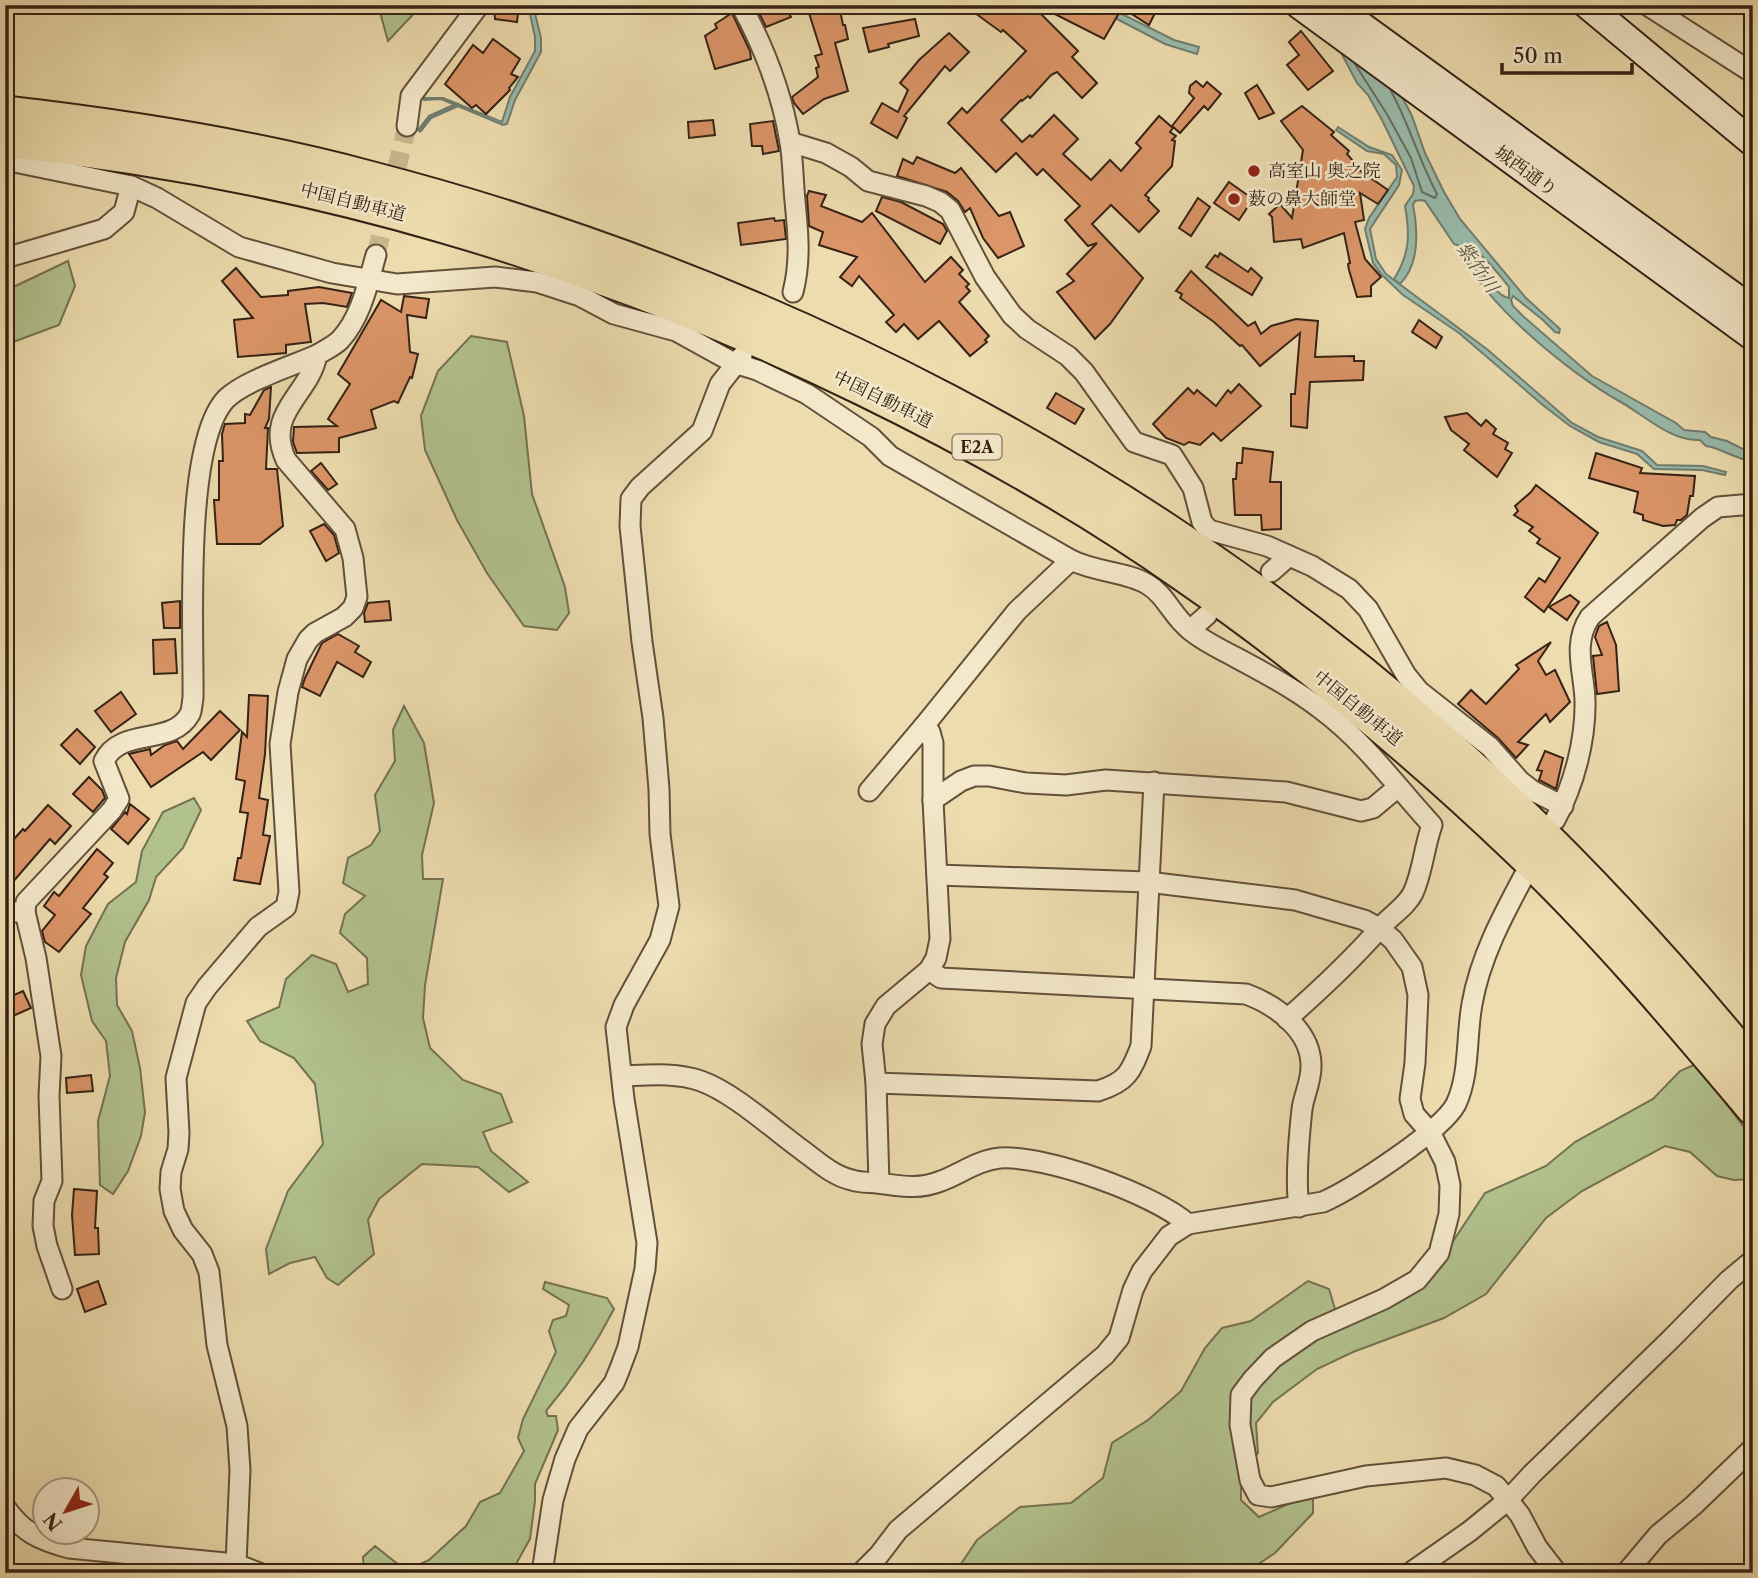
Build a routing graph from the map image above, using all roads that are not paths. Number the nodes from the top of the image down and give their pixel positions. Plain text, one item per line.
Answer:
1 (479, 5) edge
2 (741, 5) edge
3 (1587, 5) edge
4 (1647, 5) edge
5 (1314, 8) edge
6 (1753, 74) edge
7 (5, 113) edge
8 (407, 126) tunnel mouth
9 (5, 140) edge
10 (790, 142) junction
11 (1753, 143) edge
12 (5, 160) edge
13 (131, 186) junction
14 (376, 254) tunnel mouth
15 (5, 258) edge
16 (368, 280) junction
17 (793, 292) dead end
18 (1753, 310) edge
19 (1753, 337) edge
20 (317, 355) junction
21 (741, 357) junction
22 (1753, 504) edge
23 (1289, 556) junction
24 (1071, 560) junction
25 (1270, 572) dead end
26 (1207, 615) dead end
27 (1190, 630) junction
28 (924, 726) junction
29 (1154, 782) junction
30 (1398, 787) junction
31 (869, 790) dead end
32 (933, 800) junction
33 (937, 875) junction
34 (1524, 876) dead end
35 (1148, 882) junction
36 (15, 911) edge
37 (1379, 928) junction
38 (929, 970) junction
39 (1143, 989) junction
40 (1287, 1019) junction
41 (1753, 1067) edge
42 (622, 1076) junction
43 (876, 1083) junction
44 (1753, 1108) edge
45 (1430, 1132) junction
46 (879, 1183) junction
47 (1298, 1208) junction
48 (1188, 1224) junction
49 (1753, 1261) edge
50 (62, 1289) dead end
51 (1753, 1448) edge
52 (1508, 1500) junction
53 (5, 1507) edge
54 (236, 1564) junction
55 (258, 1573) edge
56 (542, 1573) edge
57 (860, 1573) edge
58 (1410, 1573) edge
59 (1557, 1573) edge
60 (1626, 1573) edge

1 - 8 street
2 - 10 street
3 - 11 street
4 - 6 street
5 - 18 street, 城西通り
5 - 19 street, 城西通り
7 - 41 highway, 中国自動車道 / E2A
9 - 44 highway, 中国自動車道 / E2A
10 - 17 street
10 - 23 street
12 - 13 street
13 - 15 street
13 - 16 street
14 - 16 street
16 - 20 street
16 - 21 street
20 - 36 street
20 - 54 street
21 - 24 street
21 - 42 street
22 - 23 street
23 - 25 street
24 - 27 street
24 - 28 street
26 - 27 street
27 - 30 street
28 - 31 street
28 - 32 street
29 - 30 street
29 - 32 street
29 - 35 street
30 - 37 street
32 - 33 street
33 - 35 street
33 - 38 street
34 - 45 street
35 - 37 street
35 - 39 street
36 - 50 street
37 - 40 street
37 - 45 street
38 - 39 street
38 - 43 street
39 - 40 street
39 - 43 street
40 - 47 street
42 - 46 street
42 - 56 street
43 - 46 street
45 - 47 street
45 - 52 street
46 - 48 street
47 - 48 street
48 - 57 street
49 - 52 street
51 - 60 street
52 - 58 street
52 - 59 street
53 - 54 street
54 - 55 street

